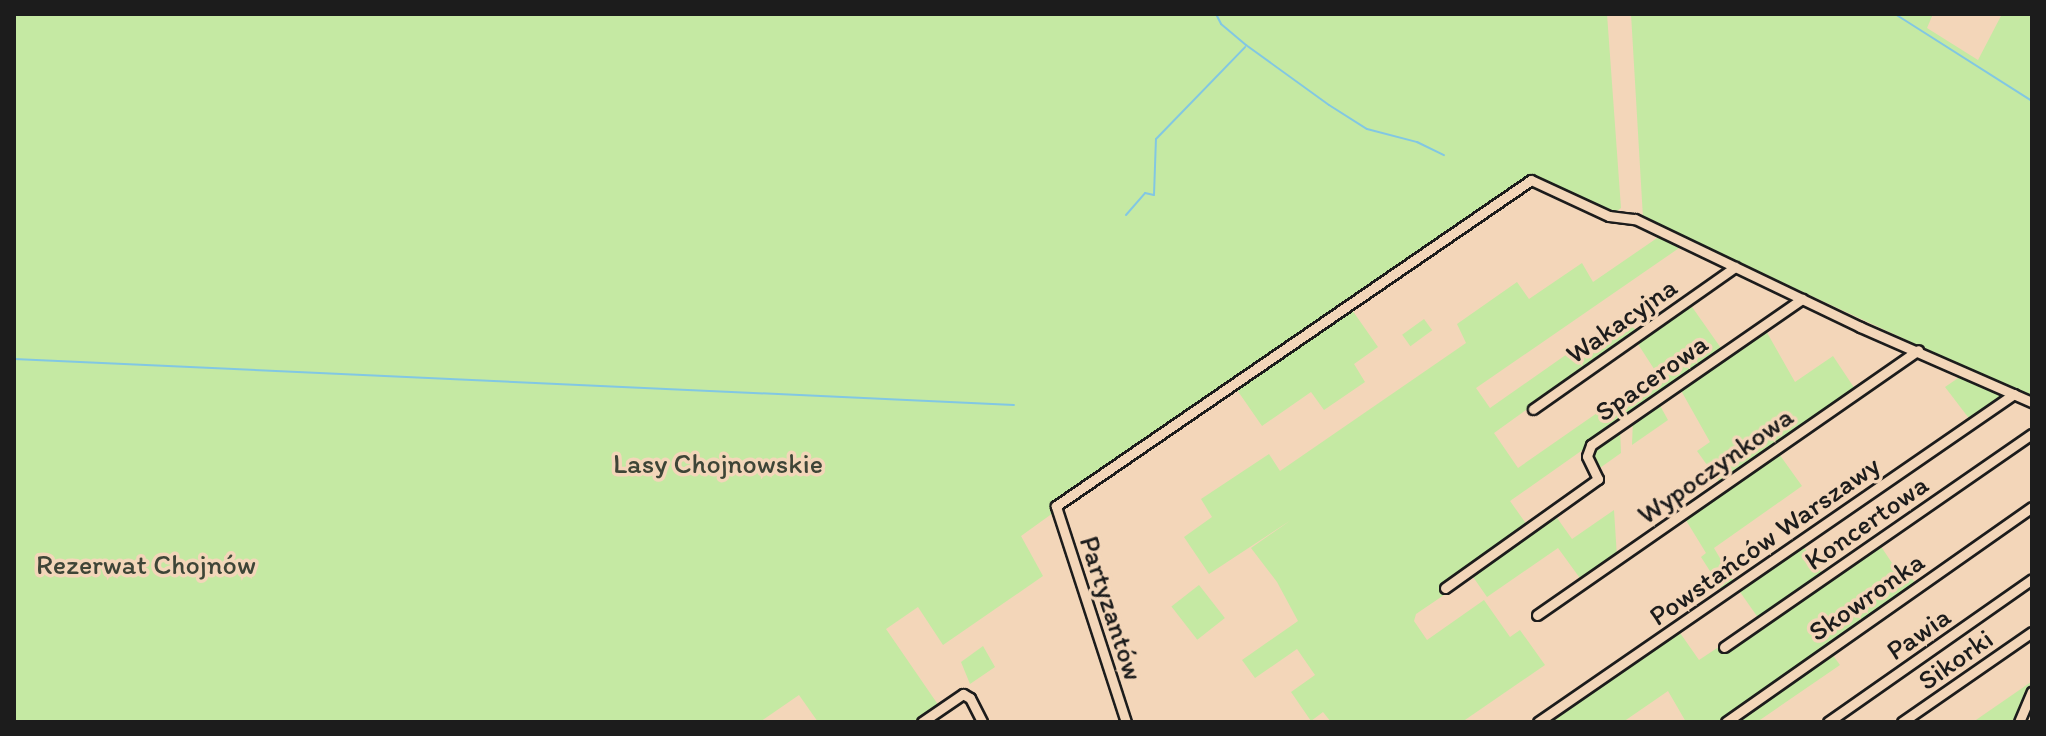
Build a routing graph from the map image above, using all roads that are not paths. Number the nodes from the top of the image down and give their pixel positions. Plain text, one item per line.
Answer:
1 (1735, 267) junction
2 (1802, 299) junction
3 (1918, 350) junction
4 (2014, 394) junction
5 (2032, 402) edge
6 (1533, 409) dead end
7 (2032, 434) edge
8 (2032, 507) edge
9 (2032, 579) edge
10 (1445, 588) dead end
11 (1537, 615) dead end
12 (2032, 632) edge
13 (1724, 647) dead end
14 (2032, 692) edge
15 (922, 722) edge
16 (982, 722) edge
17 (1126, 722) edge
18 (1538, 722) edge
19 (1726, 722) edge
20 (1828, 722) edge
21 (1902, 722) edge
22 (2019, 722) edge

1 - 2 street
1 - 6 street, Wakacyjna
1 - 17 street, Partyzantów
2 - 3 street
2 - 10 street, Spacerowa
3 - 4 street
3 - 11 street, Wypoczynkowa
4 - 5 street
4 - 18 street, Powstańców Warszawy
7 - 13 street, Koncertowa
8 - 19 street, Skowronka
9 - 20 street, Pawia
12 - 21 street, Sikorki
14 - 22 street
15 - 16 street

